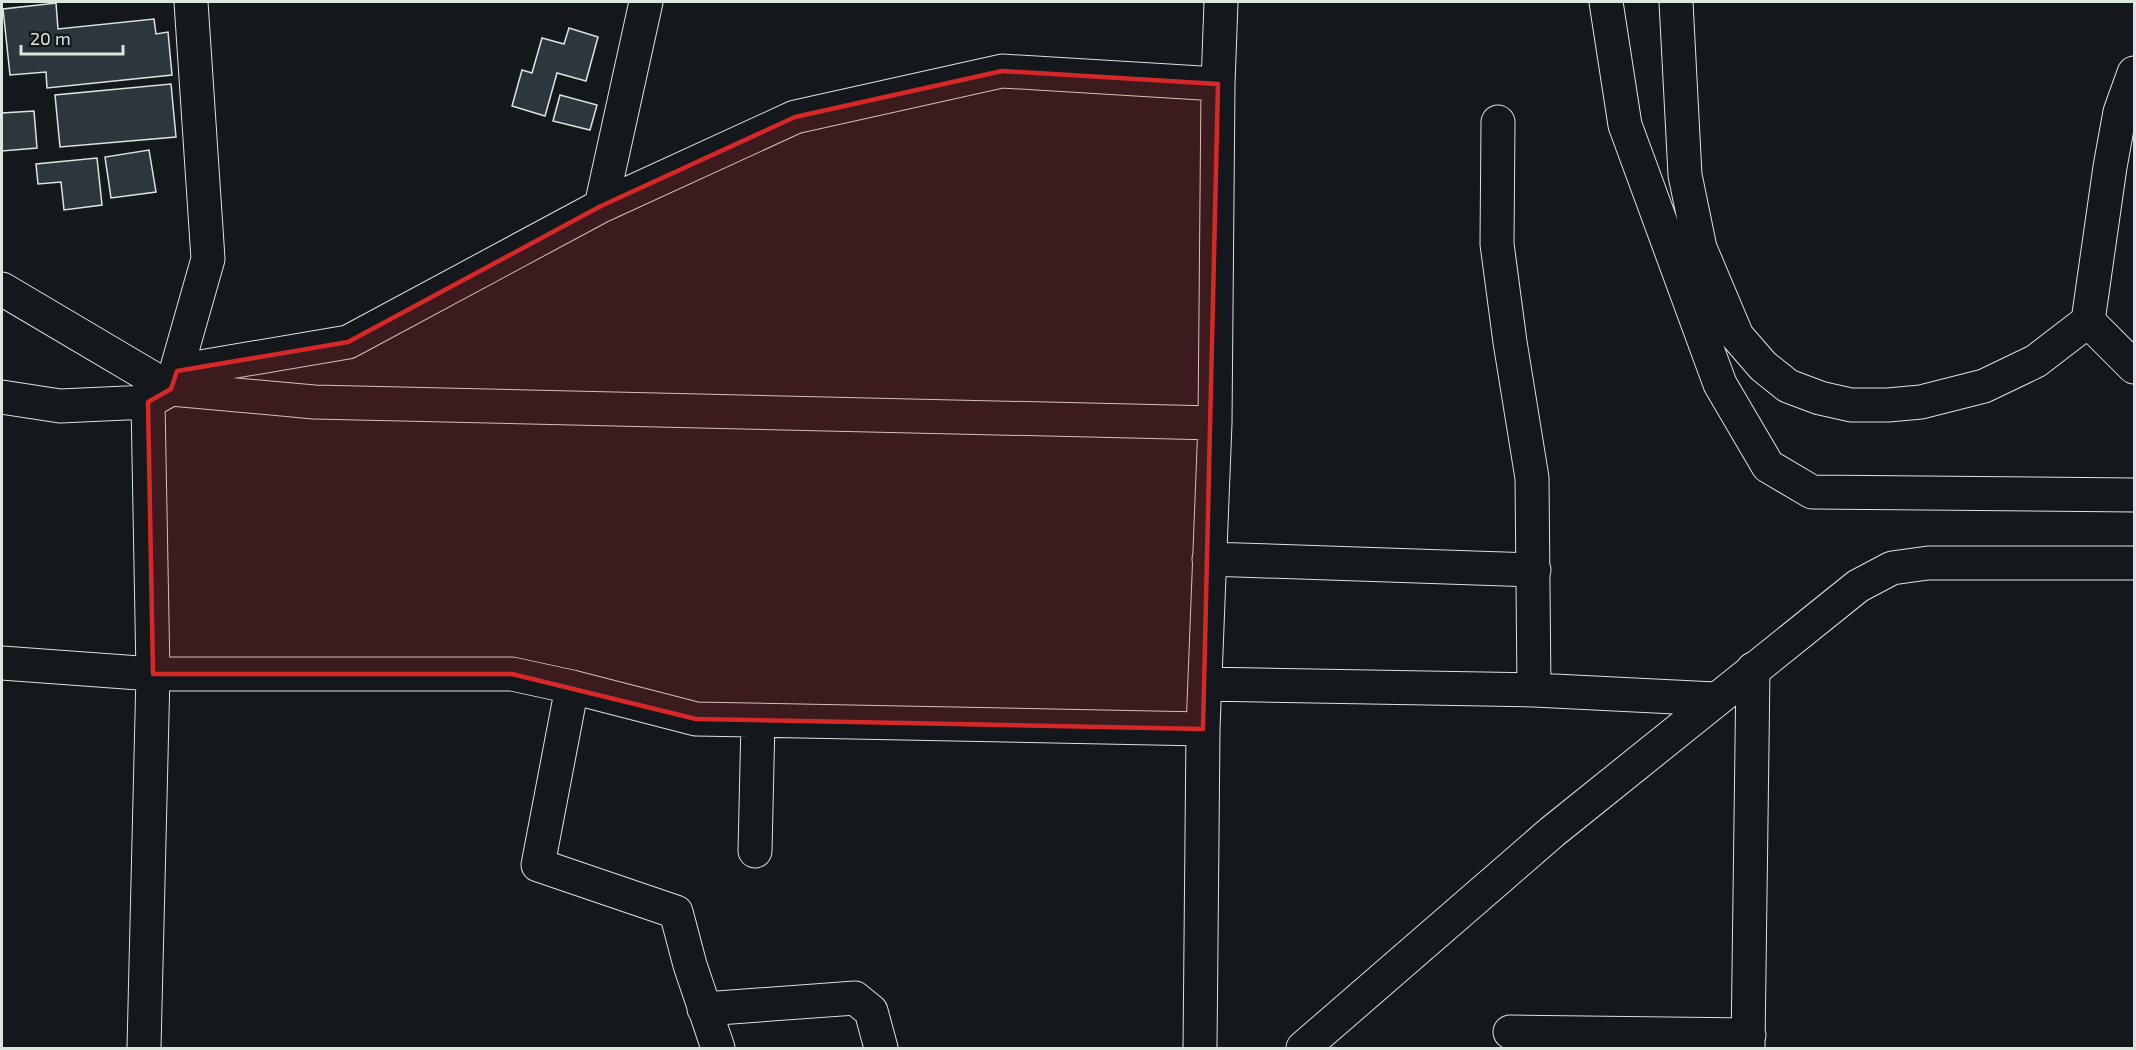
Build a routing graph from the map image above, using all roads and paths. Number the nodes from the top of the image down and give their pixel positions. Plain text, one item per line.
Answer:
1 (191, 2) edge
2 (646, 2) edge
3 (1221, 2) edge
4 (1606, 2) edge
5 (1676, 2) edge
6 (2134, 73) edge
7 (1218, 84) junction
8 (1498, 122) dead end
9 (601, 206) junction
10 (2, 288) edge
11 (2088, 321) junction
12 (2134, 367) edge
13 (165, 387) junction
14 (2, 397) edge
15 (1215, 423) junction
16 (2134, 495) edge
17 (1209, 559) junction
18 (2134, 562) edge
19 (1534, 570) junction
20 (2, 663) edge
21 (1753, 669) junction
22 (153, 674) junction
23 (1205, 684) junction
24 (572, 687) junction
25 (1534, 690) junction
26 (1715, 699) junction
27 (758, 721) junction
28 (1203, 729) junction
29 (755, 851) dead end
30 (704, 1009) junction
31 (1510, 1032) dead end
32 (1749, 1042) edge
33 (144, 1048) edge
34 (718, 1048) edge
35 (881, 1048) edge
36 (1200, 1048) edge
37 (1303, 1048) edge

1 - 13 street
2 - 9 street
3 - 7 street
4 - 16 street
5 - 11 street
6 - 11 street
7 - 9 street
7 - 15 street
8 - 19 street
9 - 13 street
10 - 13 street
11 - 12 street
13 - 14 street
13 - 15 street
13 - 22 street
15 - 17 street
17 - 19 street
17 - 23 street
18 - 21 street
19 - 25 street
20 - 22 street
21 - 26 street
21 - 32 street
22 - 24 street
22 - 33 street
23 - 25 street
23 - 28 street
24 - 27 street
24 - 30 street
25 - 26 street
26 - 37 street
27 - 28 street
27 - 29 street
28 - 36 street
30 - 34 street
30 - 35 street
31 - 32 street

